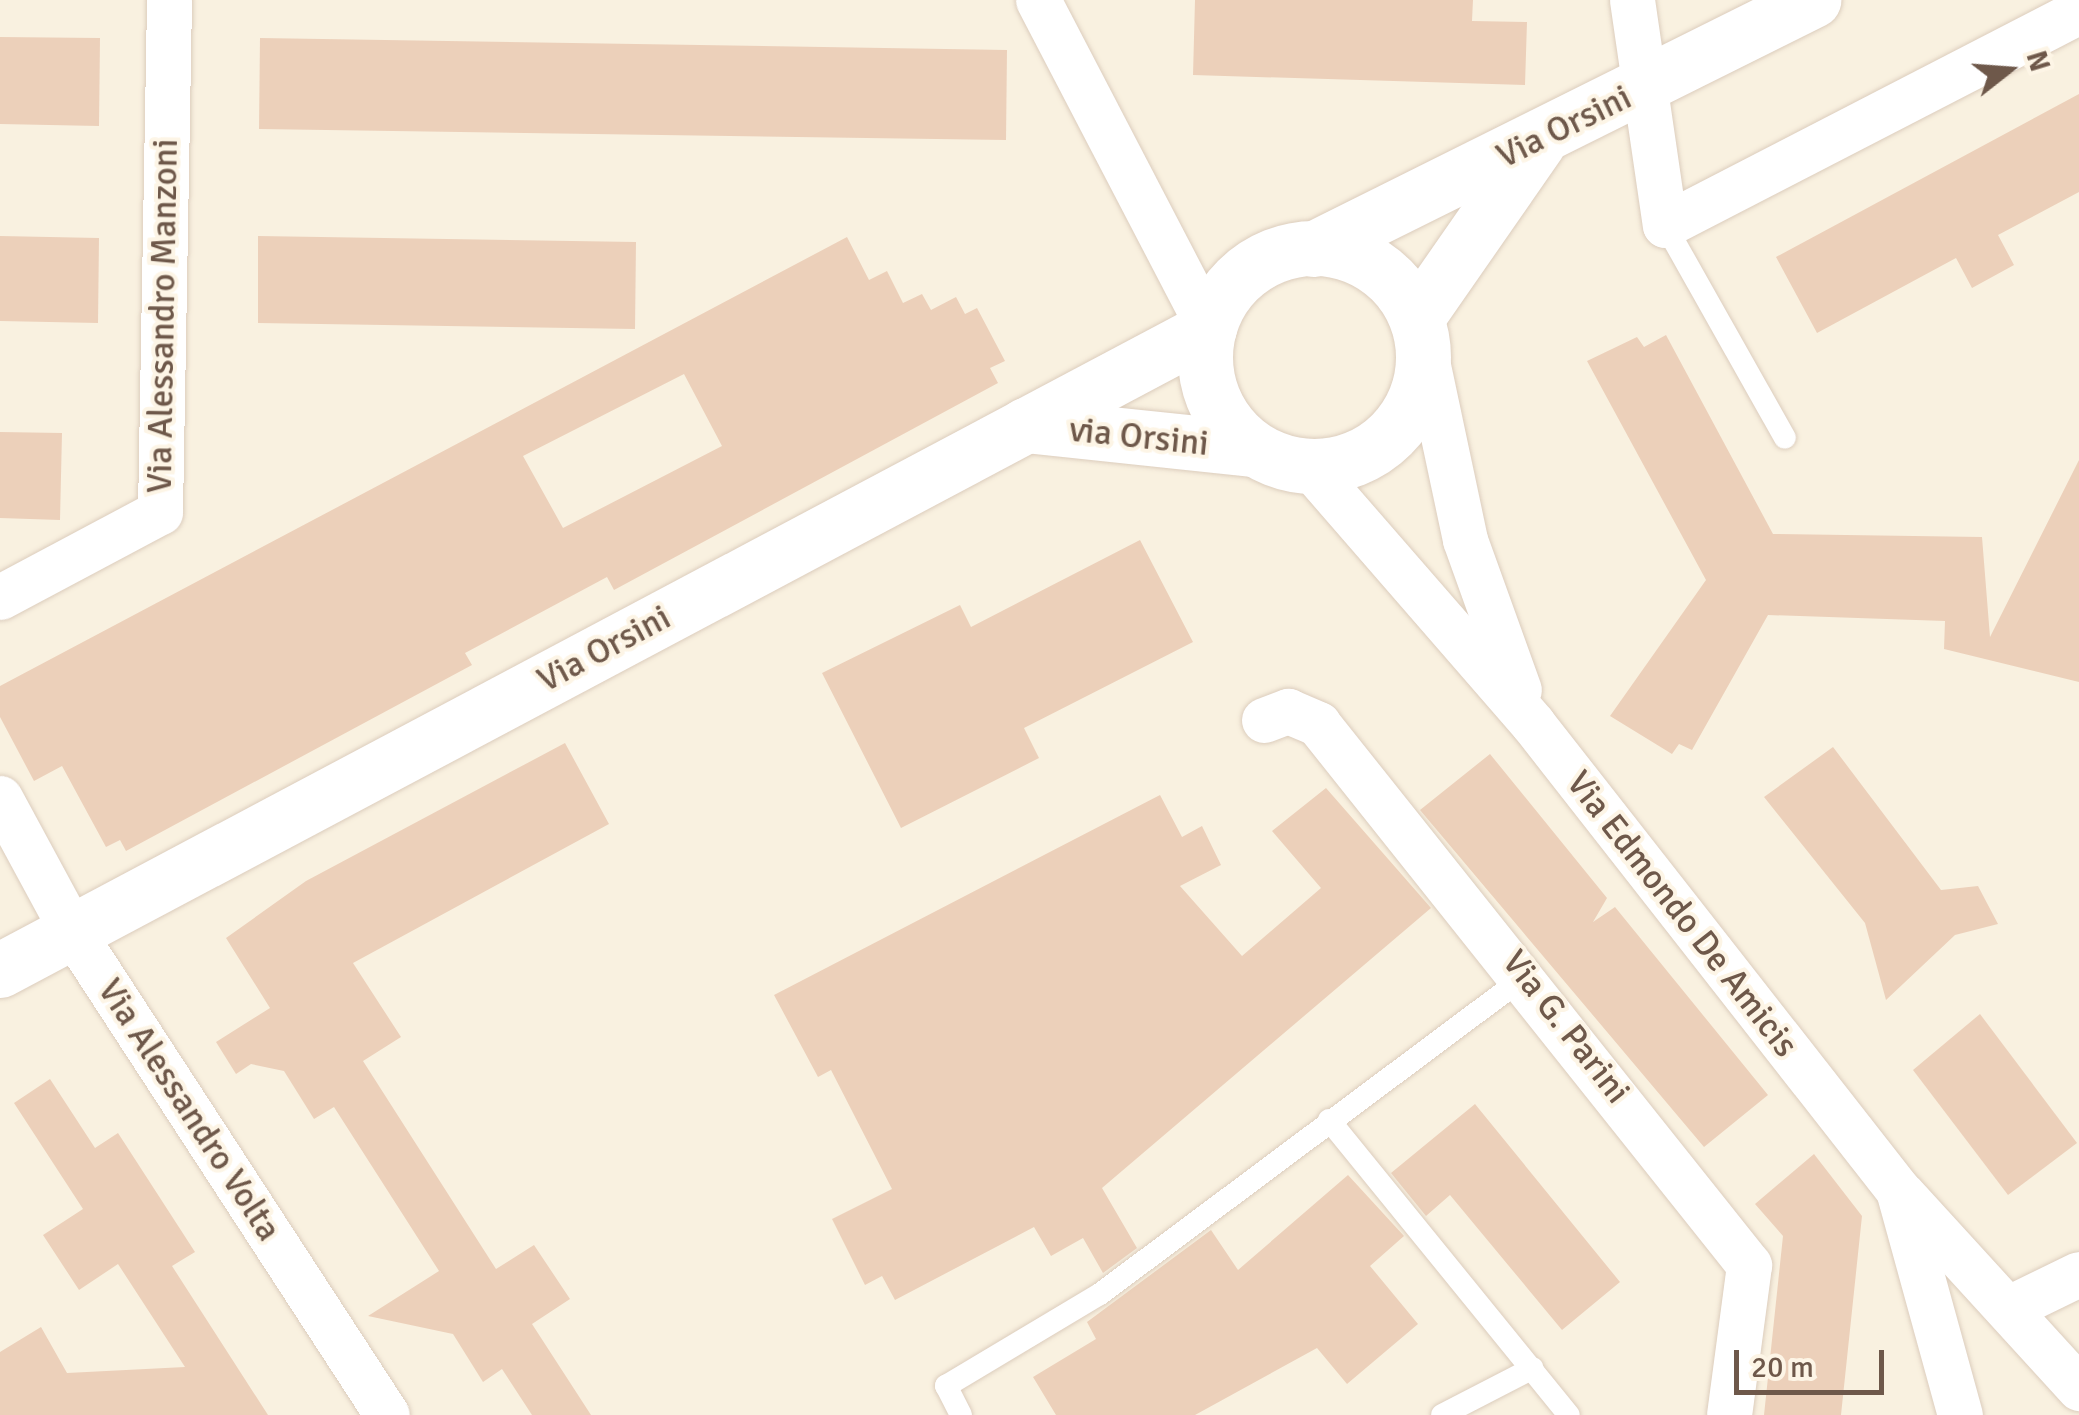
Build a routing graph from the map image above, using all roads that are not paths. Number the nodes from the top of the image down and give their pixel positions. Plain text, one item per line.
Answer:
1 (169, 0) edge
2 (1038, 0) edge
3 (1632, 0) edge
4 (1814, 0) edge
5 (2079, 11) edge
6 (1644, 88) junction
7 (1542, 138) junction
8 (1665, 225) junction
9 (1312, 249) junction
10 (1209, 328) junction
11 (1420, 330) junction
12 (1025, 426) junction
13 (1786, 438) dead end
14 (1254, 449) junction
15 (1308, 465) junction
16 (0, 597) edge
17 (1264, 720) dead end
18 (1533, 724) junction
19 (0, 798) edge
20 (72, 931) junction
21 (0, 970) edge
22 (1528, 975) junction
23 (1329, 1120) junction
24 (1898, 1190) junction
25 (2079, 1274) edge
26 (2013, 1306) junction
27 (1533, 1368) junction
28 (2079, 1388) edge
29 (387, 1415) edge
30 (961, 1415) edge
31 (1442, 1415) edge
32 (1569, 1415) edge
33 (1729, 1415) edge
34 (1960, 1415) edge

1 - 16 street, Via Alessandro Manzoni
2 - 10 street
3 - 6 street
4 - 6 main road, Via Orsini
5 - 8 street
6 - 7 main road, Via Orsini
6 - 8 street
7 - 9 main road, Via Orsini
7 - 11 main road, via Orsini
8 - 13 lane
9 - 10 main road
9 - 11 main road
10 - 12 main road, Via Orsini
10 - 14 main road
11 - 15 main road
11 - 18 street
12 - 14 main road, via Orsini
12 - 20 main road, Via Orsini
14 - 15 main road
15 - 18 street, Via Edmondo De Amicis
17 - 22 street, Via G. Parini
18 - 24 street, Via Edmondo De Amicis
19 - 20 street, Via Alessandro Volta
20 - 21 main road, Via Orsini
20 - 29 street, Via Alessandro Volta
22 - 23 lane
22 - 33 street, Via G. Parini
23 - 27 lane
23 - 30 lane
24 - 26 street
24 - 34 street, Via Edmondo De Amicis
25 - 26 street
26 - 28 street
27 - 31 lane
27 - 32 lane

